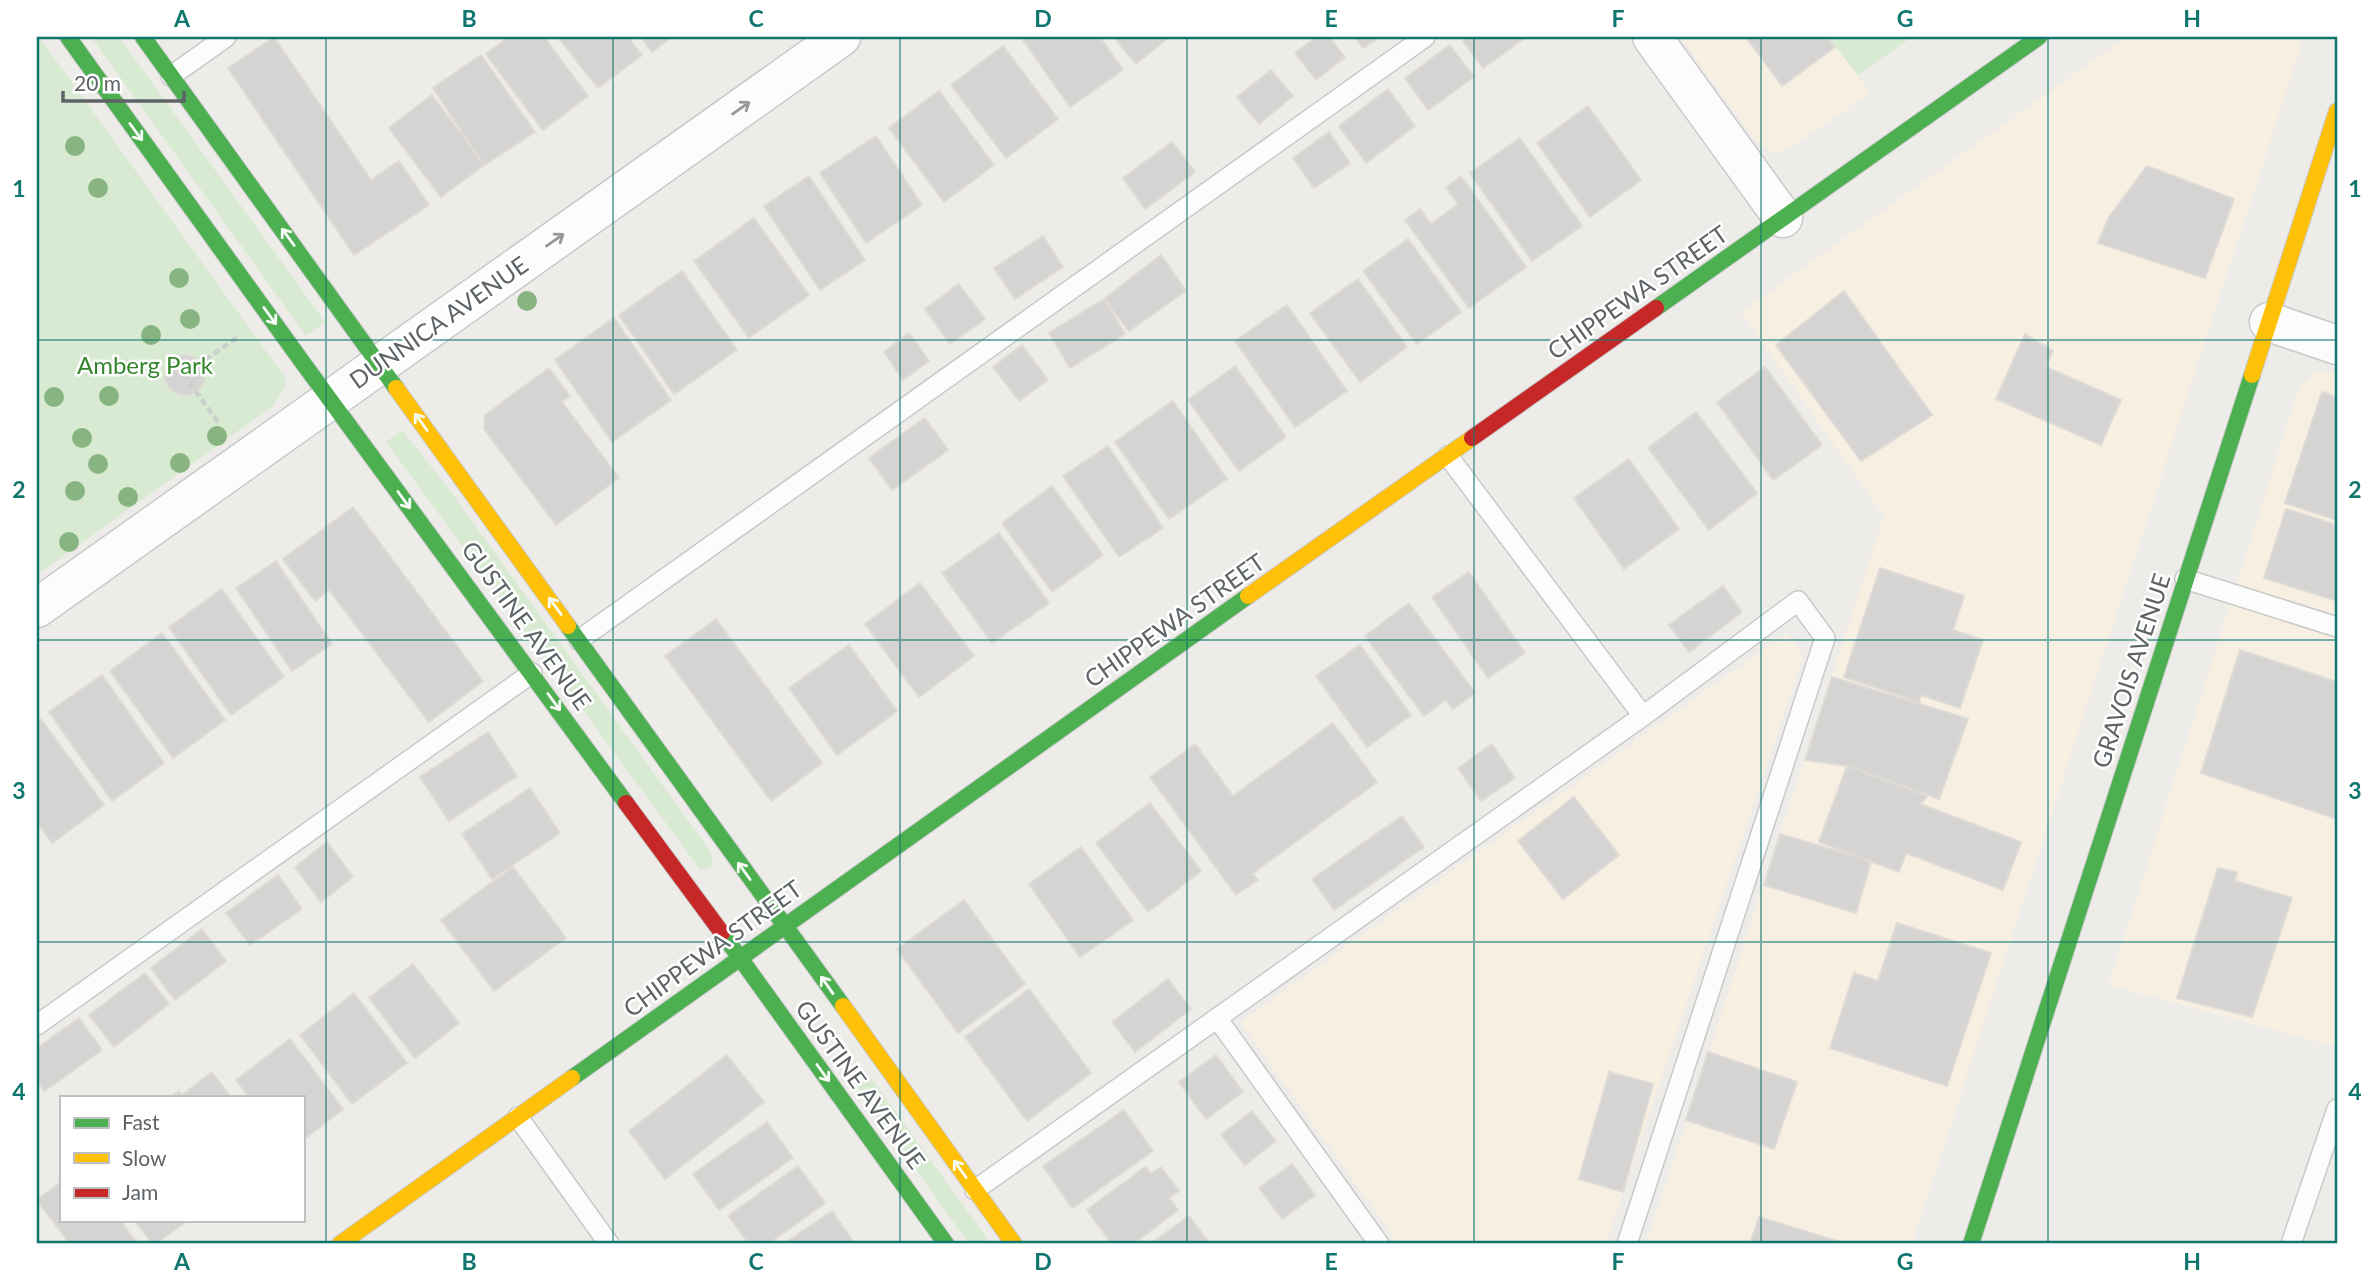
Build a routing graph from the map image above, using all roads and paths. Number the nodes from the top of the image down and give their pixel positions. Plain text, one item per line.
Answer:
1 (68, 37) edge
2 (143, 37) edge
3 (226, 37) edge
4 (841, 37) edge
5 (1425, 37) edge
6 (1652, 37) edge
7 (2039, 37) edge
8 (171, 76) junction
9 (2337, 111) edge
10 (1783, 218) junction
11 (2269, 321) junction
12 (239, 336) dead end
13 (2337, 345) edge
14 (380, 365) junction
15 (331, 400) junction
16 (218, 422) dead end
17 (1448, 456) junction
18 (2185, 579) junction
19 (37, 608) edge
20 (2337, 627) edge
21 (579, 640) junction
22 (532, 673) junction
23 (1643, 716) junction
24 (784, 926) junction
25 (740, 958) junction
26 (1217, 1018) junction
27 (37, 1025) edge
28 (2337, 1109) edge
29 (518, 1117) junction
30 (975, 1190) junction
31 (340, 1244) edge
32 (610, 1244) edge
33 (946, 1244) edge
34 (1014, 1244) edge
35 (1380, 1244) edge
36 (1627, 1244) edge
37 (1970, 1244) edge
38 (2291, 1244) edge

1 -> 15 main road, GUSTINE AVENUE
2 - 8 main road, GUSTINE AVENUE
3 - 8 lane
14 -> 4 street, DUNNICA AVENUE
5 - 21 lane
6 - 10 street
7 - 10 main road, CHIPPEWA STREET
14 -> 8 main road, GUSTINE AVENUE
9 - 11 main road, GRAVOIS AVENUE
10 - 17 main road, CHIPPEWA STREET
11 - 13 street
11 - 18 main road, GRAVOIS AVENUE
12 - 16 path
14 - 15 street, DUNNICA AVENUE
21 -> 14 main road, GUSTINE AVENUE
15 - 19 street, DUNNICA AVENUE
15 -> 22 main road, GUSTINE AVENUE
17 - 23 lane
17 - 24 main road, CHIPPEWA STREET
18 - 20 lane
18 - 37 main road, GRAVOIS AVENUE
24 -> 21 main road, GUSTINE AVENUE
22 -> 25 main road, GUSTINE AVENUE
22 - 27 lane
23 - 26 lane
23 - 36 lane
24 - 25 main road, CHIPPEWA STREET
30 -> 24 main road, GUSTINE AVENUE
25 - 29 main road, CHIPPEWA STREET
25 -> 33 main road, GUSTINE AVENUE
26 - 30 lane
26 - 35 lane
28 - 38 lane
29 - 31 main road, CHIPPEWA STREET
29 - 32 lane
30 - 34 main road, GUSTINE AVENUE

